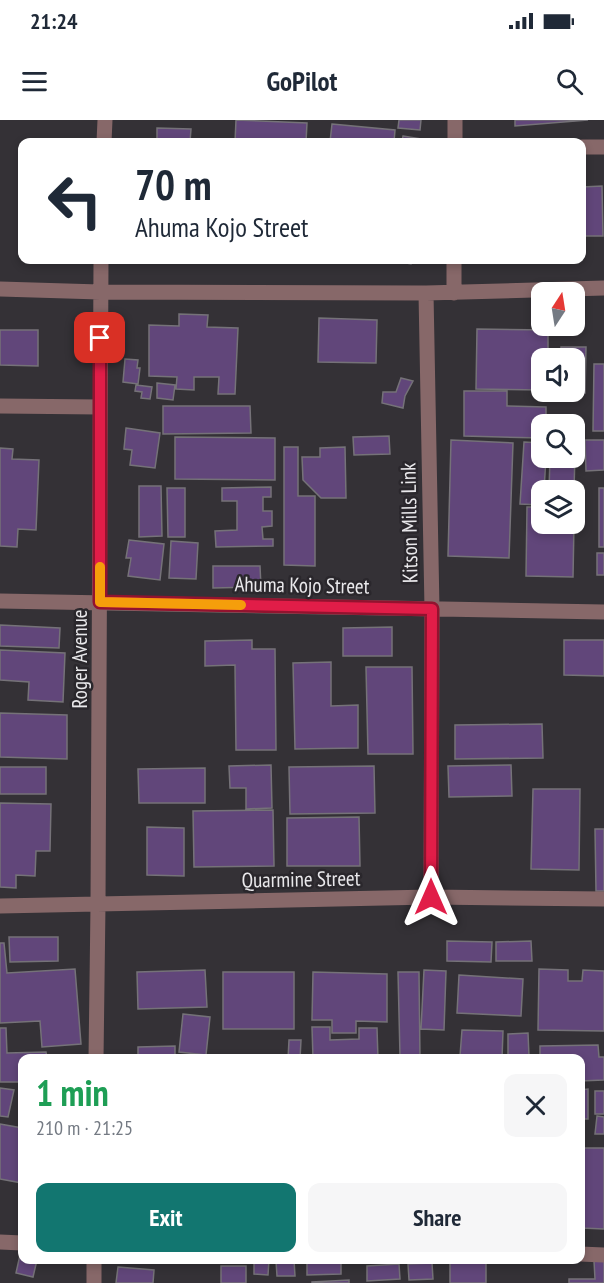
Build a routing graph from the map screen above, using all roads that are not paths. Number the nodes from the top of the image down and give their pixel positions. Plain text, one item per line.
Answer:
1 (105, 120) edge
2 (455, 120) edge
3 (105, 138) edge
4 (455, 138) edge
5 (586, 147) edge
6 (604, 147) edge
7 (101, 264) edge
8 (454, 264) edge
9 (604, 288) edge
10 (0, 289) edge
11 (100, 292) junction
12 (426, 293) junction
13 (454, 293) junction
14 (0, 406) edge
15 (100, 407) junction
16 (0, 601) edge
17 (100, 602) junction
18 (432, 609) junction
19 (604, 612) edge
20 (431, 897) junction
21 (604, 899) edge
22 (98, 905) junction
23 (0, 906) edge
24 (96, 1054) edge
25 (0, 1242) edge
26 (18, 1243) edge
27 (585, 1254) edge
28 (604, 1255) edge
29 (94, 1264) edge
30 (94, 1283) edge

1 - 3 street
2 - 4 street
5 - 6 street
7 - 11 street, Roger Avenue
8 - 13 street
9 - 13 street
10 - 11 street
11 - 12 street
11 - 15 street, Roger Avenue
12 - 13 street
12 - 18 street, Kitson Mills Link
14 - 15 street
15 - 17 street, Roger Avenue
16 - 17 street, Ahuma Kojo Street
17 - 18 street, Ahuma Kojo Street
17 - 22 street, Roger Avenue
18 - 19 street, Ahuma Kojo Street
18 - 20 street, Kitson Mills Link
20 - 21 street, Quarmine Street
20 - 22 street, Quarmine Street
22 - 23 street, Quarmine Street
22 - 24 street, Roger Avenue
25 - 26 street
27 - 28 street
29 - 30 street

